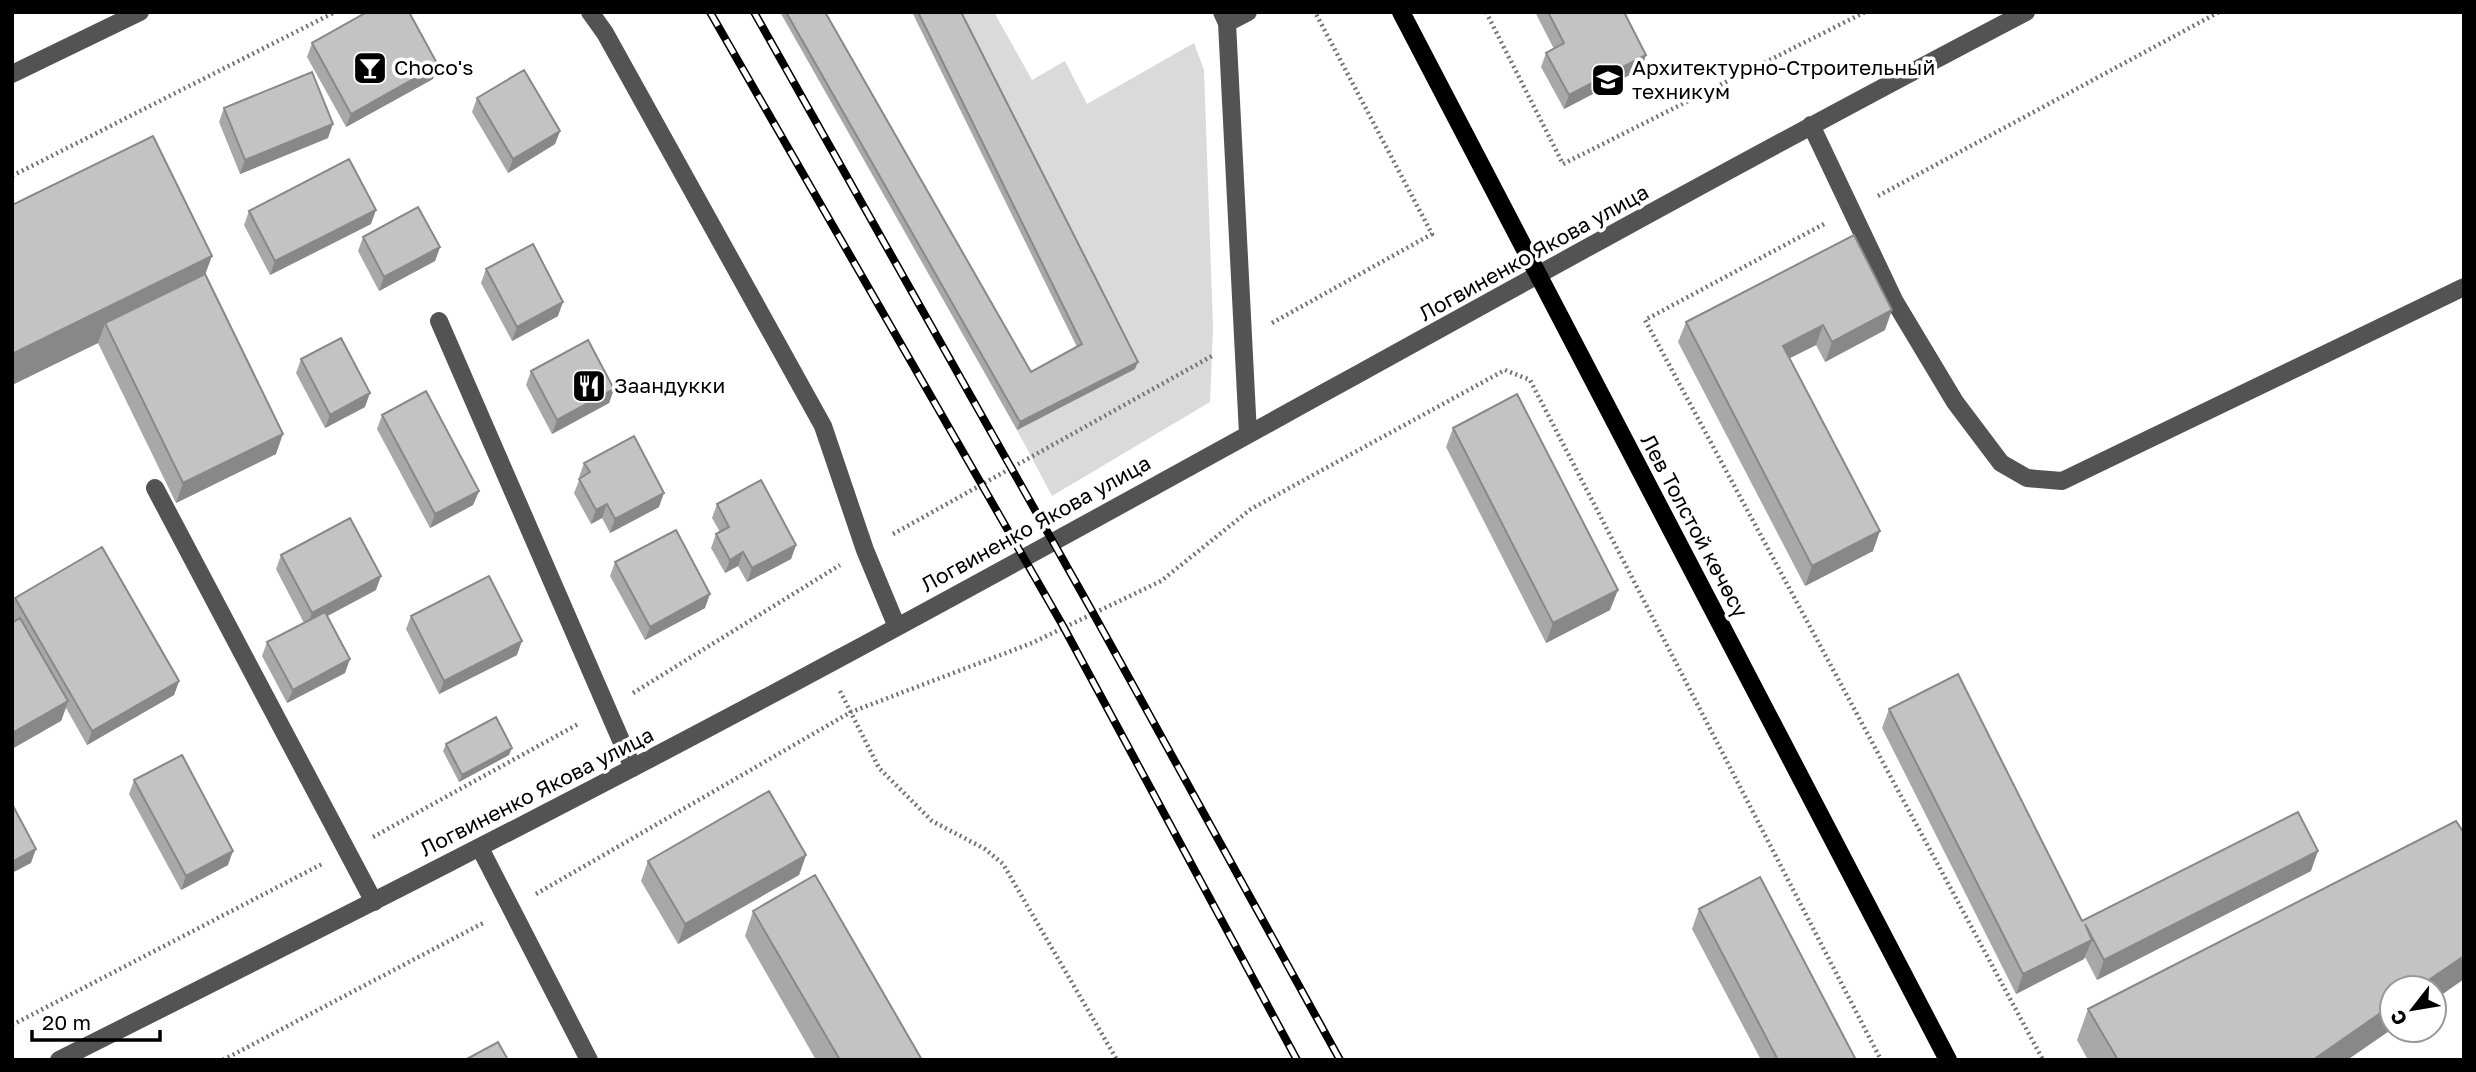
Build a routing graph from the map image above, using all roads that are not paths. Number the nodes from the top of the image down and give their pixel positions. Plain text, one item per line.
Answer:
1 (140, 12) edge
2 (590, 12) edge
3 (1248, 12) edge
4 (1401, 12) edge
5 (2026, 12) edge
6 (1224, 18) edge
7 (12, 74) edge
8 (1811, 125) junction
9 (1540, 276) junction
10 (2464, 287) edge
11 (439, 321) dead end
12 (1248, 434) junction
13 (156, 488) dead end
14 (897, 627) junction
15 (633, 768) junction
16 (480, 848) junction
17 (374, 902) junction
18 (60, 1060) edge
19 (589, 1060) edge
20 (1948, 1060) edge

1 - 7 street
2 - 14 street
3 - 6 street
4 - 9 main road, Лев Толстой көчөсү
5 - 8 street, Логвиненко Якова улица
6 - 12 street
8 - 9 street, Логвиненко Якова улица
8 - 10 street
9 - 12 street, Логвиненко Якова улица
9 - 20 main road, Лев Толстой көчөсү
11 - 15 street
12 - 14 street, Логвиненко Якова улица
13 - 17 street
14 - 15 street, Логвиненко Якова улица
15 - 16 street, Логвиненко Якова улица
16 - 17 street, Логвиненко Якова улица
16 - 19 street
17 - 18 street, Логвиненко Якова улица

